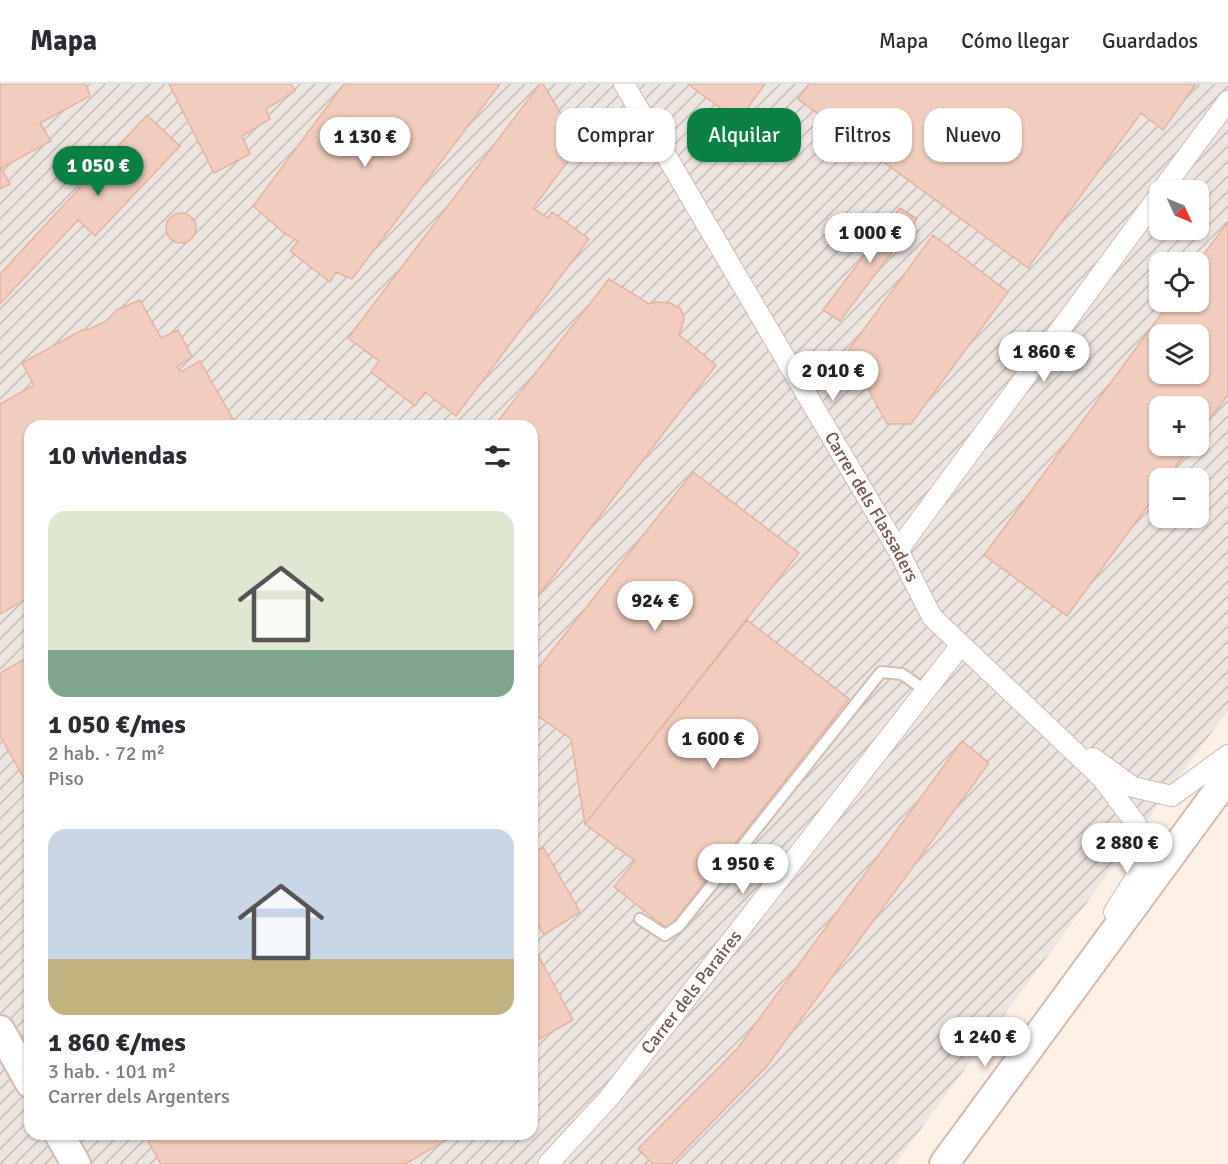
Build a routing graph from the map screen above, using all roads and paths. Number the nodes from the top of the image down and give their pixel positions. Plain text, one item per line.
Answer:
1 (624, 84) edge
2 (1228, 101) edge
3 (1169, 180) edge
4 (1149, 209) edge
5 (898, 550) junction
6 (961, 645) junction
7 (926, 691) junction
8 (1040, 721) junction
9 (1228, 755) edge
10 (1228, 777) edge
11 (640, 919) dead end
12 (1064, 1000) junction
13 (0, 1030) edge
14 (24, 1072) edge
15 (62, 1140) edge
16 (76, 1164) edge
17 (548, 1164) edge
18 (944, 1164) edge

1 - 5 street, Carrer dels Flassaders
2 - 3 street
4 - 5 street
5 - 6 street, Carrer dels Flassaders
6 - 7 street, Carrer dels Paraires
6 - 8 street, Carrer dels Flassaders
7 - 11 lane
7 - 17 street, Carrer dels Paraires
8 - 9 street, Carrer dels Flassaders
8 - 12 street, Carrer dels Flassaders
10 - 12 main road
12 - 18 main road
13 - 14 main road
15 - 16 main road

